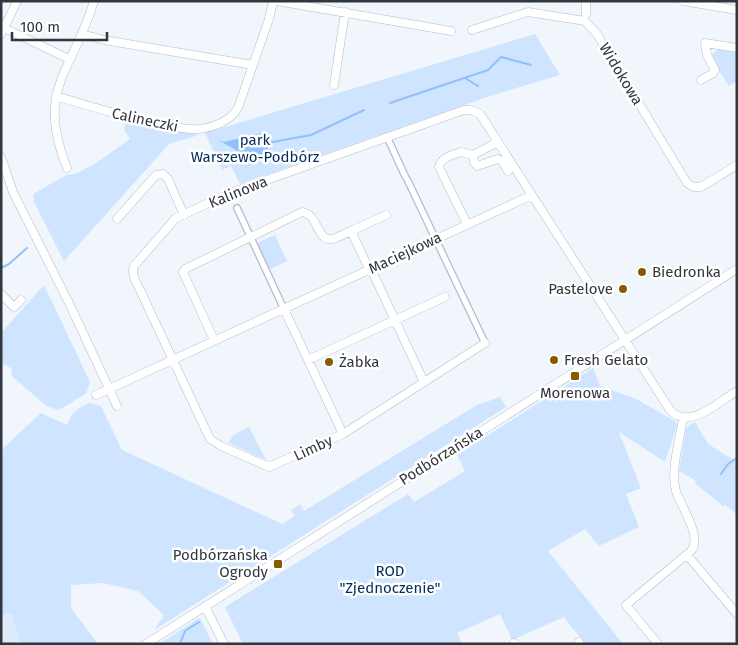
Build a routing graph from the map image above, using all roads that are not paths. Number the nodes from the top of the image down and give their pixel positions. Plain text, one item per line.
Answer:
1 (17, 1) edge
2 (94, 1) edge
3 (273, 1) edge
4 (278, 1) edge
5 (586, 1) edge
6 (682, 1) edge
7 (715, 4) edge
8 (737, 10) edge
9 (345, 12) junction
10 (586, 14) joint
11 (589, 24) junction
12 (472, 30) dead end
13 (3, 31) edge
14 (451, 31) dead end
15 (82, 34) junction
16 (737, 48) edge
17 (69, 59) junction
18 (253, 66) junction
19 (701, 80) dead end
20 (334, 85) dead end
21 (56, 96) junction
22 (387, 138) junction
23 (498, 142) junction
24 (472, 155) junction
25 (1, 157) edge
26 (736, 167) edge
27 (67, 168) dead end
28 (508, 171) dead end
29 (532, 195) junction
30 (237, 208) dead end
31 (184, 214) junction
32 (386, 215) dead end
33 (117, 219) dead end
34 (467, 224) junction
35 (351, 231) junction
36 (250, 238) junction
37 (435, 239) junction
38 (370, 269) junction
39 (737, 269) edge
40 (1, 294) edge
41 (445, 297) dead end
42 (21, 300) dead end
43 (284, 309) junction
44 (395, 320) junction
45 (214, 340) junction
46 (625, 340) junction
47 (485, 343) joint
48 (172, 360) junction
49 (308, 360) junction
50 (424, 382) junction
51 (108, 389) junction
52 (737, 391) edge
53 (96, 395) dead end
54 (117, 406) dead end
55 (682, 418) junction
56 (343, 434) junction
57 (687, 555) junction
58 (205, 606) junction
59 (737, 614) edge
60 (146, 644) edge
61 (224, 644) edge
62 (658, 644) edge

1 - 13 street
2 - 15 street
3 - 18 street, Calineczki
4 - 9 street
5 - 10 street
6 - 7 street
7 - 8 street
9 - 14 street
9 - 20 street
10 - 11 street
11 - 12 street
11 - 26 street, Widokowa
13 - 17 street
15 - 17 street
15 - 18 street
16 - 19 street
17 - 21 street
18 - 21 street, Calineczki
21 - 27 street
22 - 23 street, Kalinowa
22 - 31 street, Kalinowa
22 - 37 street
23 - 24 street
23 - 29 street, Kalinowa
24 - 28 street
24 - 34 street
25 - 51 street
29 - 34 street, Maciejkowa
29 - 46 street
30 - 36 street
31 - 33 street
31 - 48 street, Kalinowa
32 - 35 street
34 - 37 street, Maciejkowa
35 - 36 street
35 - 38 street
36 - 43 street
36 - 45 street
37 - 38 street, Maciejkowa
37 - 47 street
38 - 43 street, Maciejkowa
38 - 44 street
39 - 46 street, Podbórzańska
40 - 42 street
41 - 44 street
43 - 45 street, Maciejkowa
43 - 49 street
44 - 49 street
44 - 50 street
45 - 48 street, Maciejkowa
46 - 55 street
46 - 58 street, Podbórzańska
47 - 50 street, Limby
48 - 51 street, Maciejkowa
48 - 56 street, Limby
49 - 56 street
50 - 56 street, Limby
51 - 53 street, Maciejkowa
51 - 54 street
52 - 55 street
55 - 57 street
57 - 59 street
57 - 62 street
58 - 60 street, Podbórzańska
58 - 61 street

